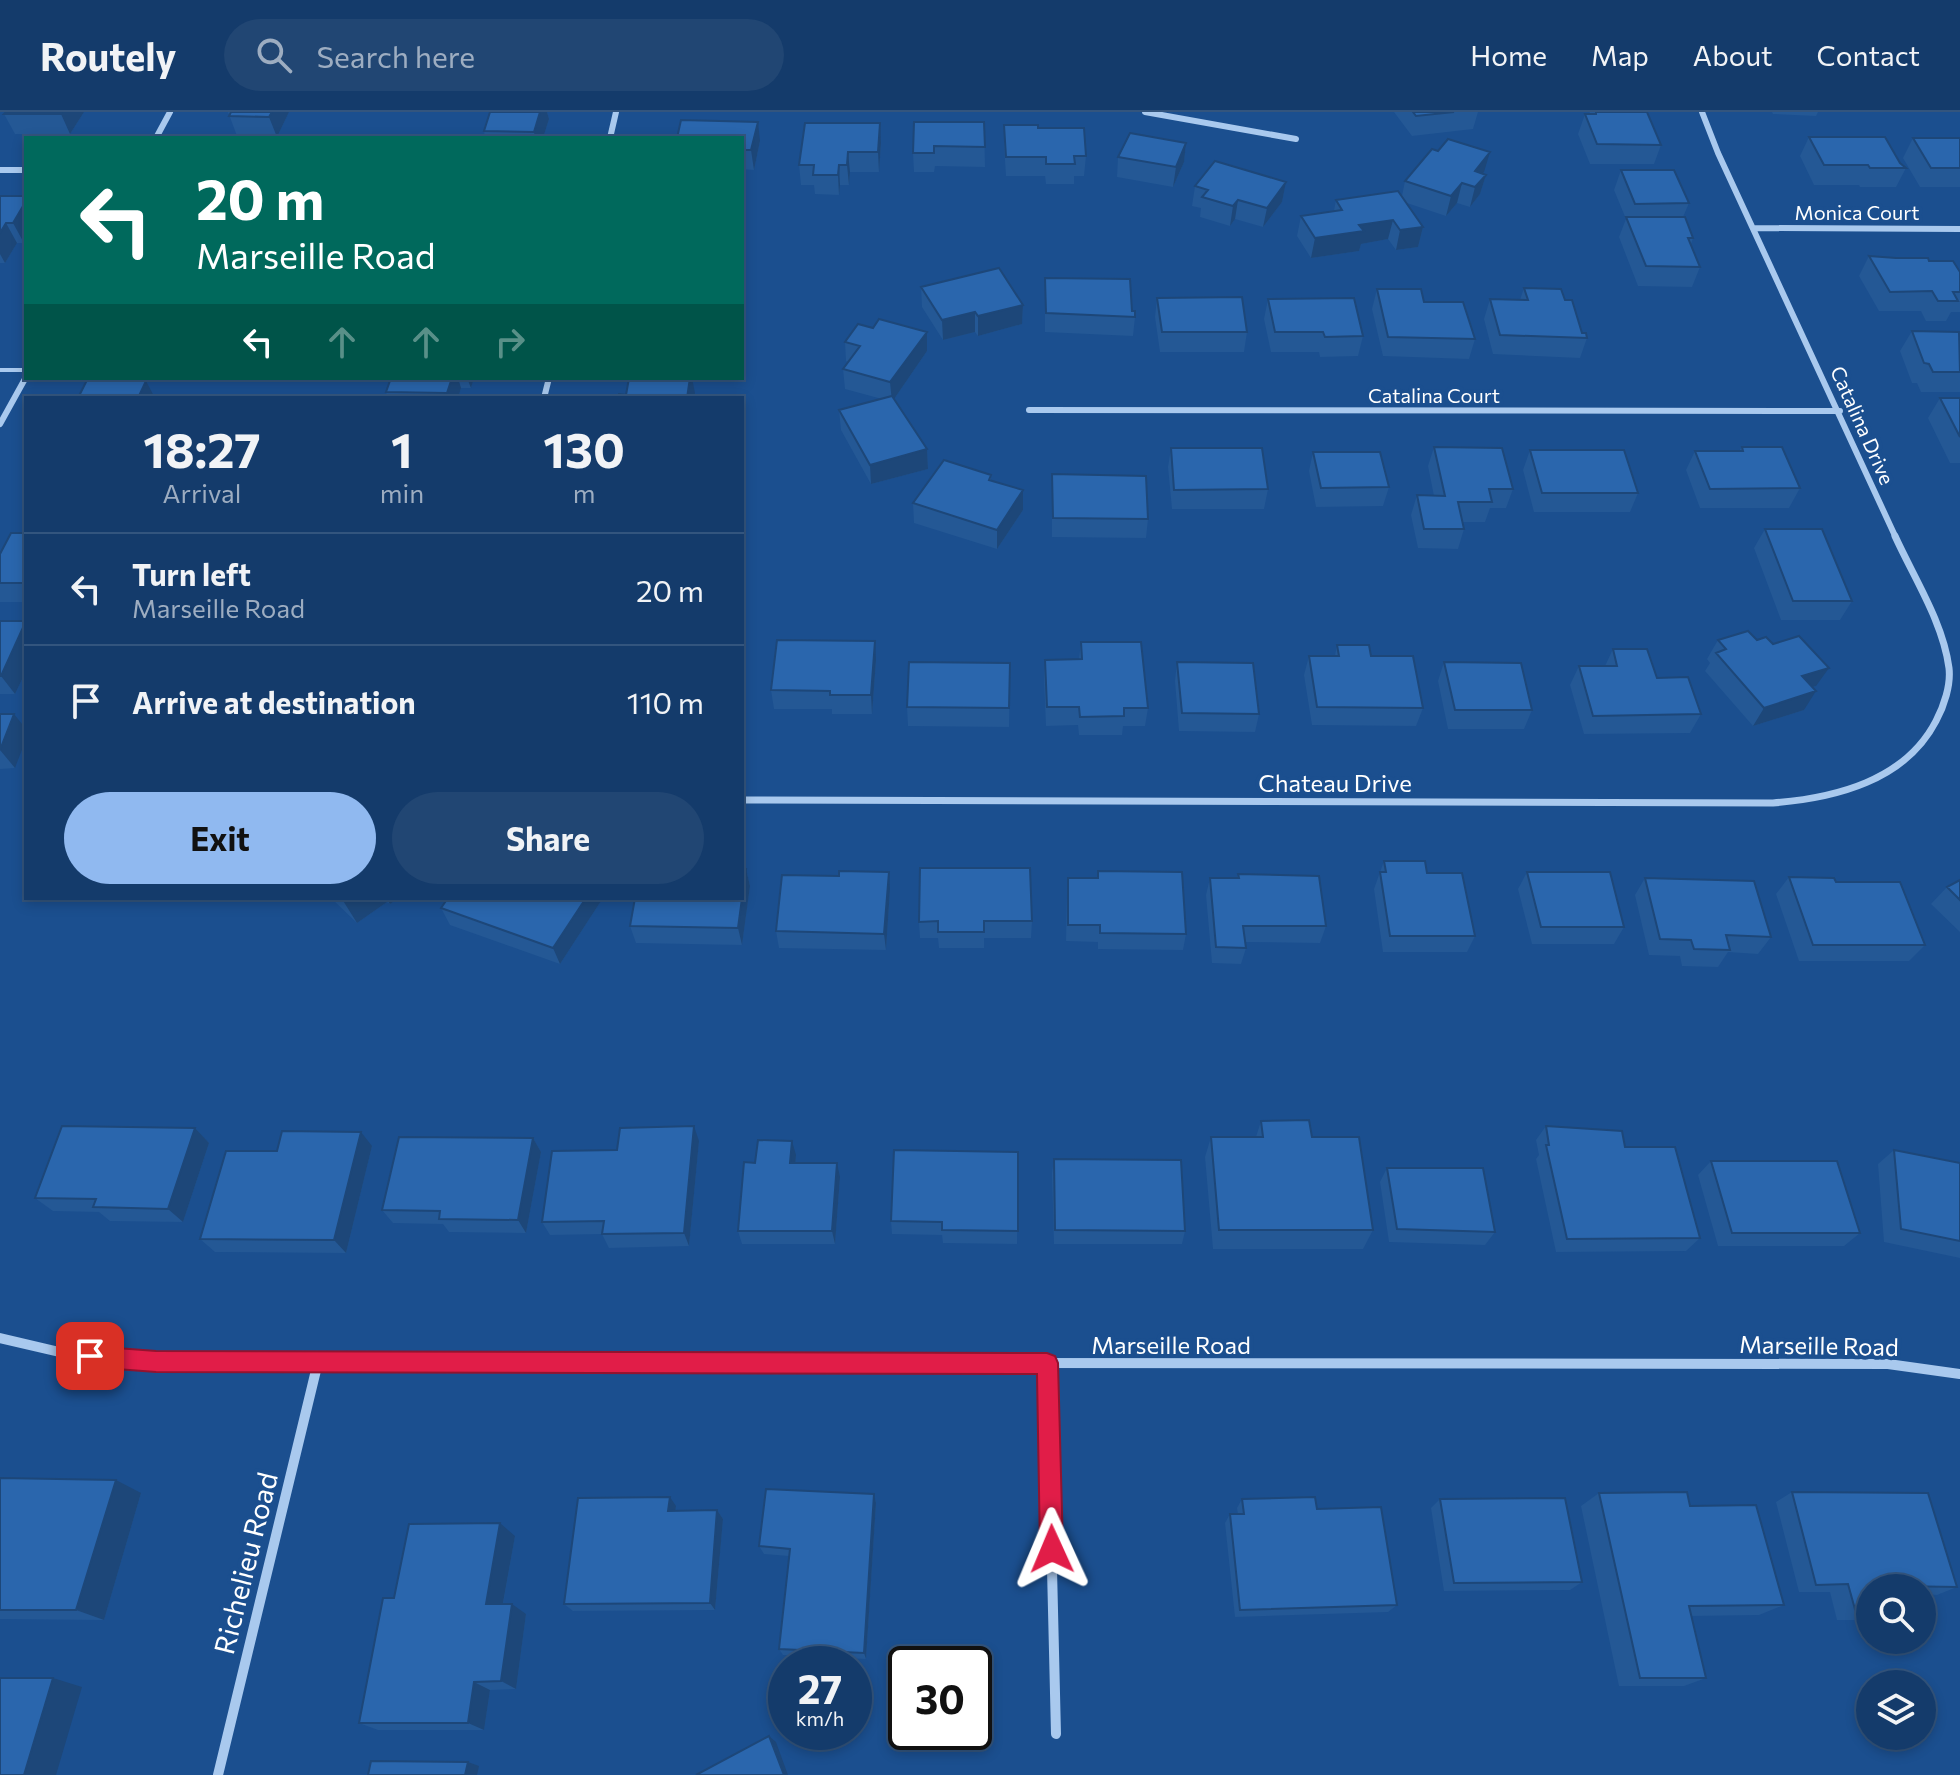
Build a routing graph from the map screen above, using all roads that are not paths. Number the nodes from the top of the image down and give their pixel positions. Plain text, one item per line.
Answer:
1 (170, 112) edge
2 (616, 112) edge
3 (1145, 112) edge
4 (1702, 112) edge
5 (157, 136) edge
6 (610, 136) edge
7 (1296, 139) dead end
8 (0, 170) edge
9 (24, 170) edge
10 (1754, 228) junction
11 (1960, 229) edge
12 (0, 370) edge
13 (24, 370) edge
14 (24, 380) edge
15 (1029, 410) dead end
16 (1840, 411) junction
17 (0, 424) edge
18 (1915, 753) joint
19 (744, 800) edge
20 (0, 1338) edge
21 (318, 1362) junction
22 (1047, 1363) junction
23 (1960, 1374) edge
24 (1056, 1734) dead end
25 (218, 1775) edge

1 - 5 street
2 - 6 street
3 - 7 street
4 - 10 street, Catalina Drive
8 - 9 street
10 - 11 street, Monica Court
10 - 16 street, Catalina Drive
12 - 13 lane
14 - 17 street
15 - 16 street, Catalina Court
16 - 18 street, Catalina Drive
18 - 19 street, Chateau Drive
20 - 21 street, Marseille Road
21 - 22 street, Marseille Road
21 - 25 street, Richelieu Road
22 - 23 street, Marseille Road
22 - 24 street

